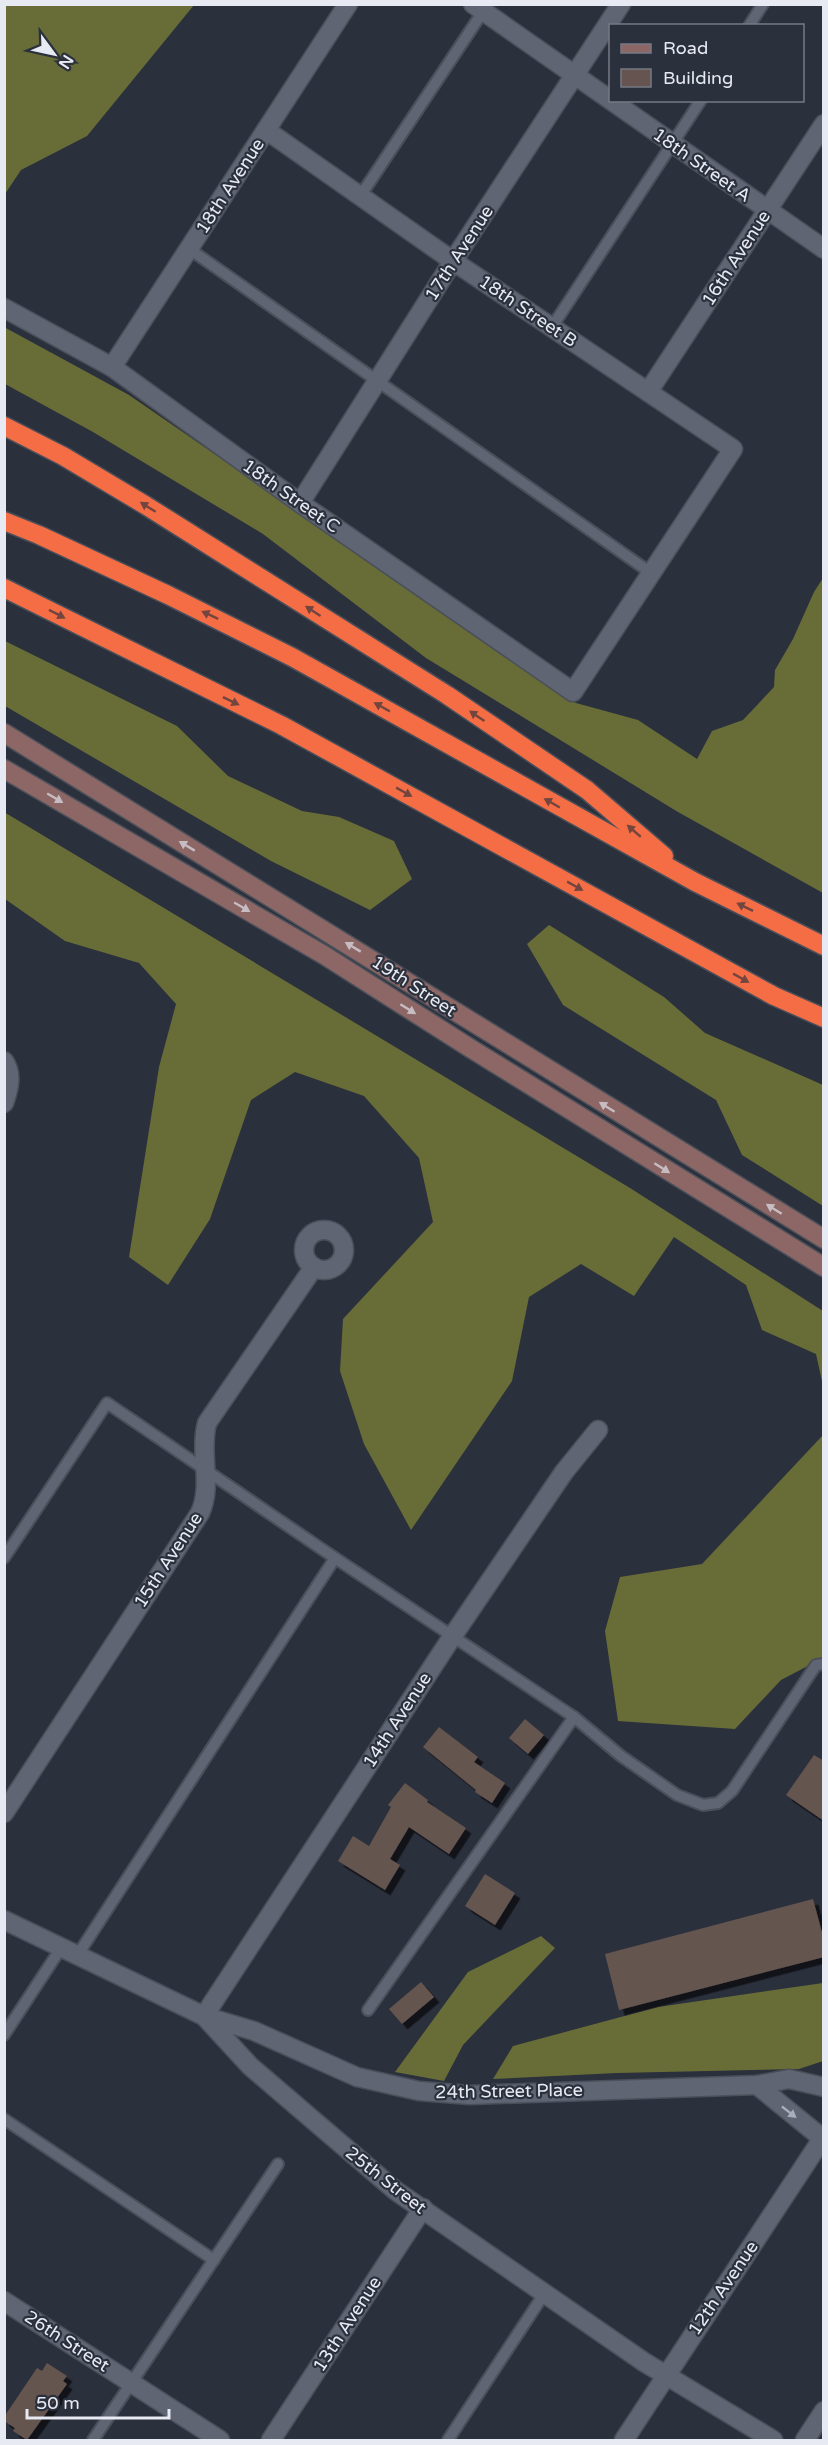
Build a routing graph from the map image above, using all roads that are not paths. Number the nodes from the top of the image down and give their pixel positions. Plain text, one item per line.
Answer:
1 (348, 4) edge
2 (621, 4) edge
3 (763, 4) edge
4 (481, 7) edge
5 (750, 24) edge
6 (574, 75) junction
7 (609, 99) edge
8 (613, 102) edge
9 (700, 102) edge
10 (824, 124) edge
11 (266, 130) junction
12 (673, 144) junction
13 (361, 195) junction
14 (767, 210) junction
15 (188, 248) junction
16 (824, 249) edge
17 (453, 261) junction
18 (4, 308) edge
19 (552, 327) junction
20 (112, 367) junction
21 (377, 381) junction
22 (648, 392) junction
23 (4, 426) edge
24 (300, 503) junction
25 (4, 521) edge
26 (651, 573) junction
27 (4, 588) edge
28 (4, 733) edge
29 (4, 769) edge
30 (695, 882) junction
31 (824, 946) edge
32 (824, 1018) edge
33 (4, 1061) edge
34 (4, 1103) edge
35 (824, 1239) edge
36 (314, 1267) dead end
37 (824, 1267) edge
38 (598, 1430) dead end
39 (205, 1471) junction
40 (4, 1558) edge
41 (335, 1558) junction
42 (452, 1637) junction
43 (824, 1664) edge
44 (574, 1717) junction
45 (4, 1813) edge
46 (4, 1920) edge
47 (69, 1952) junction
48 (368, 2010) dead end
49 (204, 2016) junction
50 (4, 2035) edge
51 (757, 2085) junction
52 (824, 2087) edge
53 (4, 2119) edge
54 (823, 2137) edge
55 (278, 2164) dead end
56 (423, 2208) junction
57 (214, 2260) junction
58 (544, 2294) junction
59 (5, 2302) edge
60 (666, 2374) junction
61 (131, 2383) junction
62 (824, 2411) edge
63 (93, 2440) edge
64 (220, 2440) edge
65 (271, 2440) edge
66 (448, 2440) edge
67 (624, 2440) edge
68 (773, 2440) edge
69 (805, 2440) edge

1 - 11 street, 18th Avenue
2 - 6 street, 17th Avenue
3 - 5 lane
4 - 6 street, 18th Street A
4 - 13 lane
6 - 7 street, 18th Street A
6 - 17 street, 17th Avenue
8 - 12 street, 18th Street A
9 - 12 lane
10 - 14 street, 16th Avenue
11 - 13 street, 18th Street B
11 - 15 street, 18th Avenue
12 - 14 street, 18th Street A
12 - 19 lane
13 - 17 street, 18th Street B
14 - 16 street, 18th Street A
14 - 22 street, 16th Avenue
15 - 20 street, 18th Avenue
15 - 21 lane
17 - 19 street, 18th Street B
17 - 21 street, 17th Avenue
18 - 20 street, 18th Street C
19 - 22 street, 18th Street B
20 - 24 street, 18th Street C
21 - 24 street, 17th Avenue
21 - 26 lane
22 - 26 street, 18th Street B
30 -> 23 highway
24 - 26 street, 18th Street C
30 -> 25 highway
27 -> 32 highway
35 -> 28 main road, 19th Street
29 -> 37 main road, 19th Street
31 -> 30 highway
33 - 34 street
36 - 39 street, 15th Avenue
38 - 42 street, 14th Avenue
39 - 40 lane
39 - 41 lane
39 - 45 street, 15th Avenue
41 - 42 lane
41 - 47 lane
42 - 44 lane
42 - 49 street, 14th Avenue
43 - 44 lane
44 - 48 lane
46 - 47 street, 25th Street
47 - 49 street, 25th Street
47 - 50 lane
49 - 51 street, 24th Street Place
49 - 56 street, 25th Street
51 - 52 street, 24th Street Place
51 -> 54 street
53 - 57 lane
54 - 60 street, 12th Avenue
55 - 57 lane
56 - 58 street, 25th Street
56 - 65 street, 13th Avenue
57 - 61 lane
58 - 60 street, 25th Street
58 - 66 lane
59 - 61 street, 26th Street
60 - 67 street, 12th Avenue
60 - 68 street, 25th Street
61 - 63 lane
61 - 64 street, 26th Street
62 - 69 street

